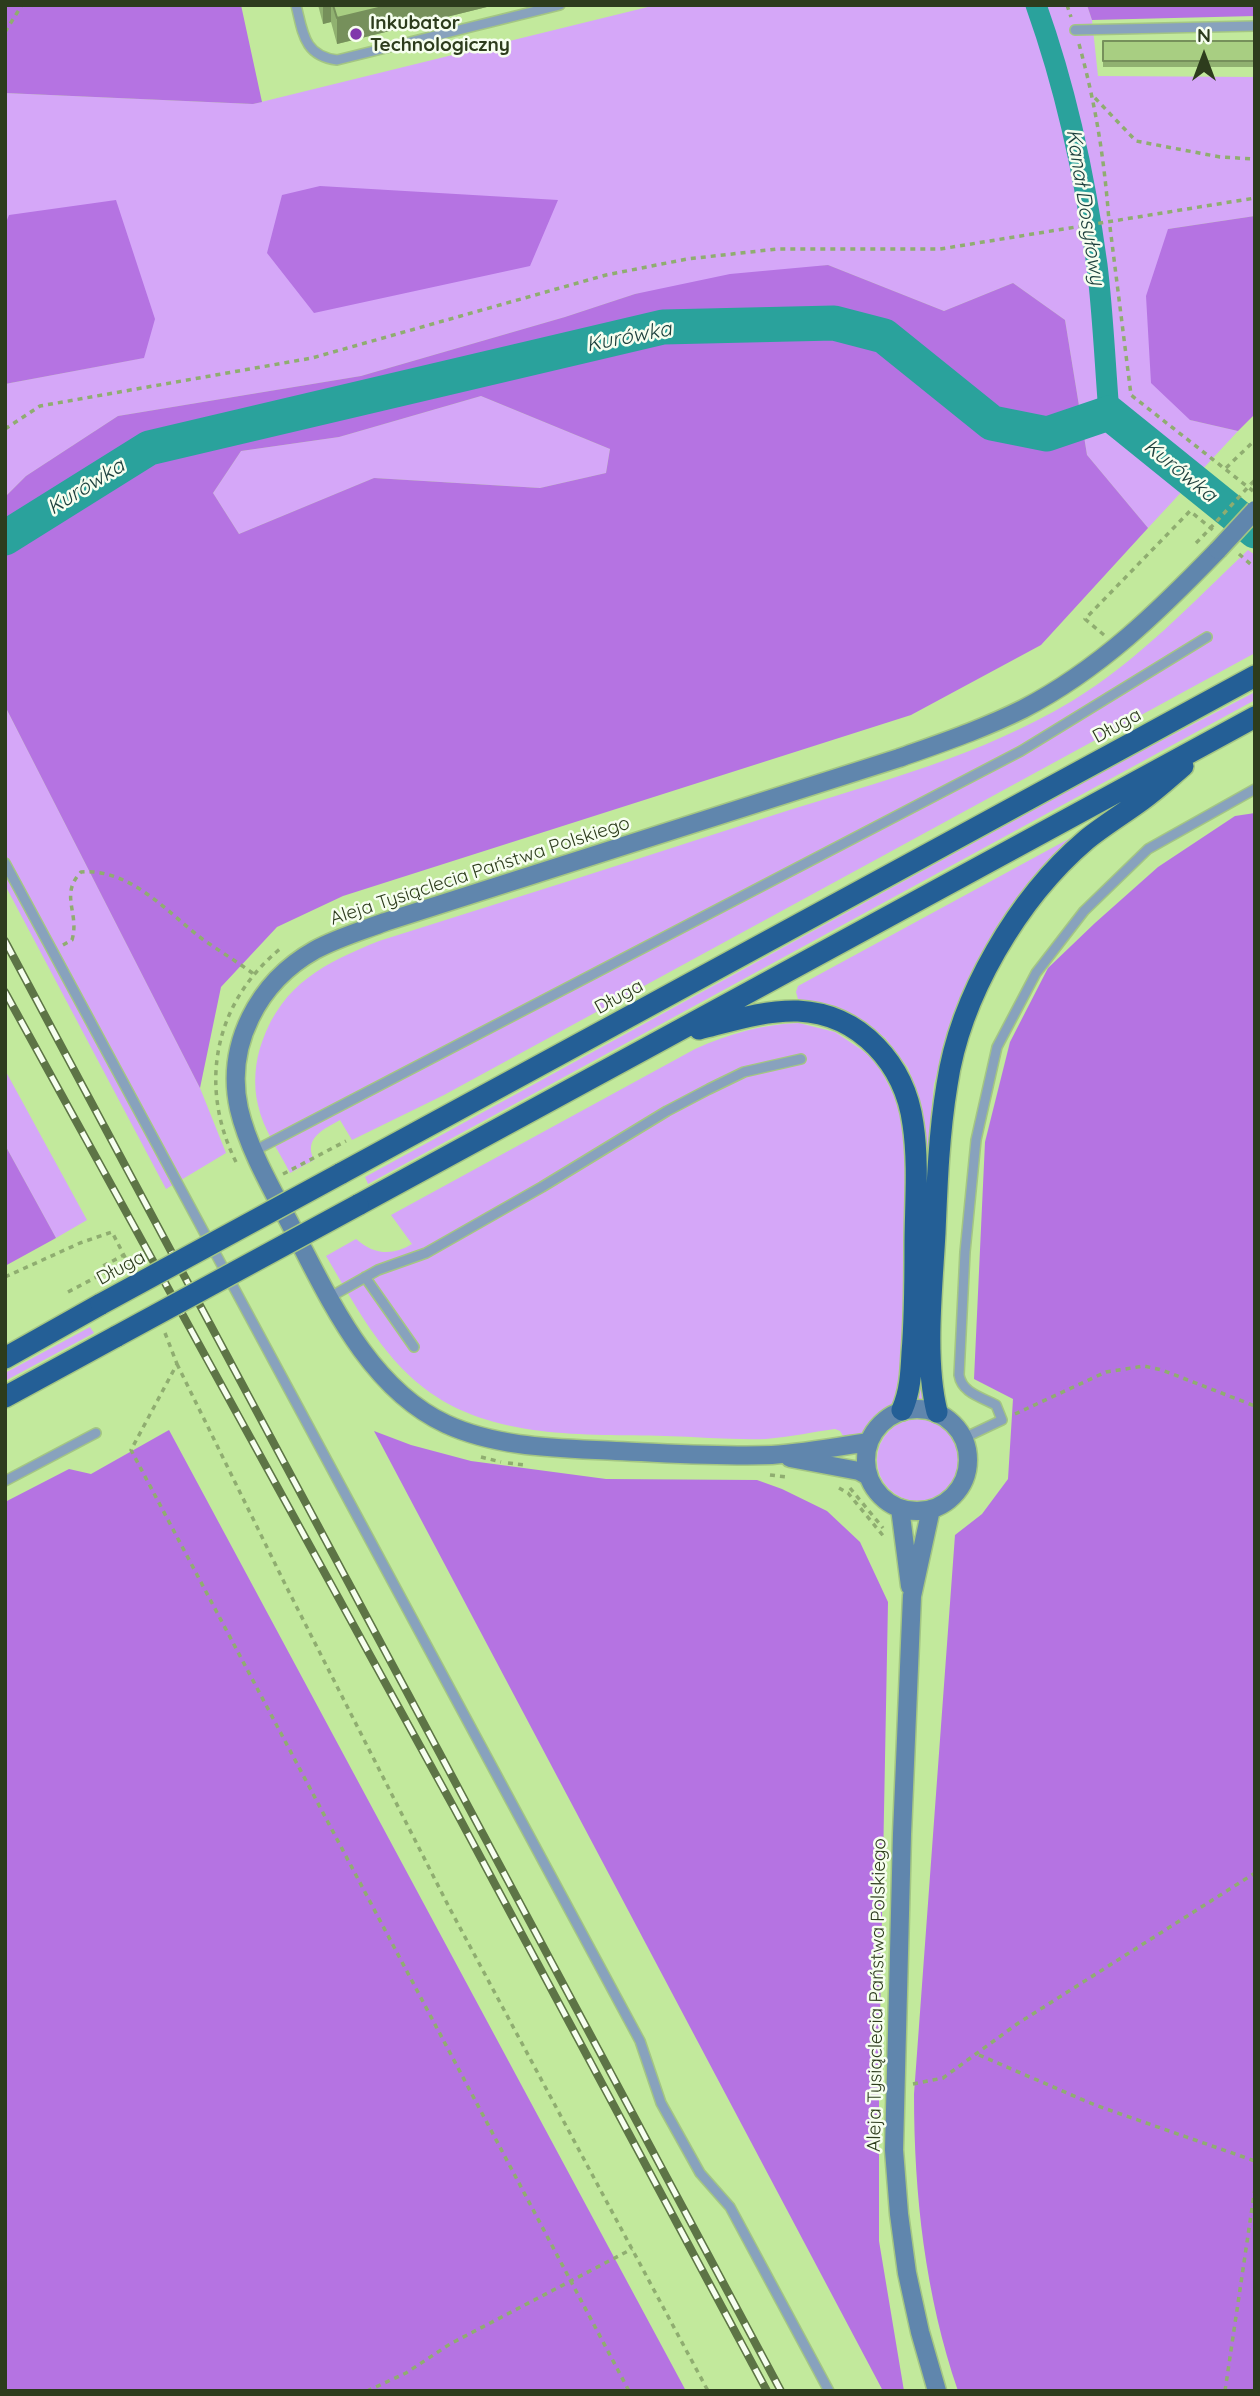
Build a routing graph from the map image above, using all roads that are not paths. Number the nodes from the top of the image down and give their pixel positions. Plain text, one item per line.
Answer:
1 (296, 5) edge
2 (560, 5) edge
3 (1255, 26) edge
4 (1075, 30) road end
5 (1255, 510) edge
6 (1207, 637) dead end
7 (1255, 676) edge
8 (1255, 716) edge
9 (1219, 736) junction
10 (1255, 789) edge
11 (5, 863) edge
12 (666, 1037) junction
13 (801, 1059) dead end
14 (254, 1151) junction
15 (365, 1278) junction
16 (330, 1297) junction
17 (414, 1347) dead end
18 (5, 1358) edge
19 (5, 1397) edge
20 (902, 1410) junction
21 (937, 1412) junction
22 (96, 1433) dead end
23 (964, 1438) junction
24 (869, 1442) junction
25 (772, 1455) junction
26 (868, 1476) junction
27 (5, 1481) edge
28 (900, 1508) junction
29 (931, 1509) junction
30 (912, 1596) junction
31 (828, 2391) edge
32 (937, 2391) edge

1 - 2 lane
3 - 4 lane
5 - 14 street, Aleja Tysiąclecia Państwa Polskiego, bridge
6 - 14 lane
7 - 18 highway, Długa, bridge
8 - 9 highway
9 - 12 highway
9 - 21 highway
10 - 23 lane
11 - 31 lane
12 - 19 highway, bridge
12 - 20 highway
13 - 15 lane
14 - 16 street, Aleja Tysiąclecia Państwa Polskiego
15 - 16 lane
15 - 17 lane
16 - 25 street, Aleja Tysiąclecia Państwa Polskiego
20 - 21 street
20 - 24 street
21 - 23 street
22 - 27 lane
23 - 29 street
24 - 25 street, Aleja Tysiąclecia Państwa Polskiego
24 - 26 street
25 - 26 street, Aleja Tysiąclecia Państwa Polskiego
26 - 28 street
28 - 29 street
28 - 30 street, Aleja Tysiąclecia Państwa Polskiego
29 - 30 street, Aleja Tysiąclecia Państwa Polskiego
30 - 32 street, Aleja Tysiąclecia Państwa Polskiego

